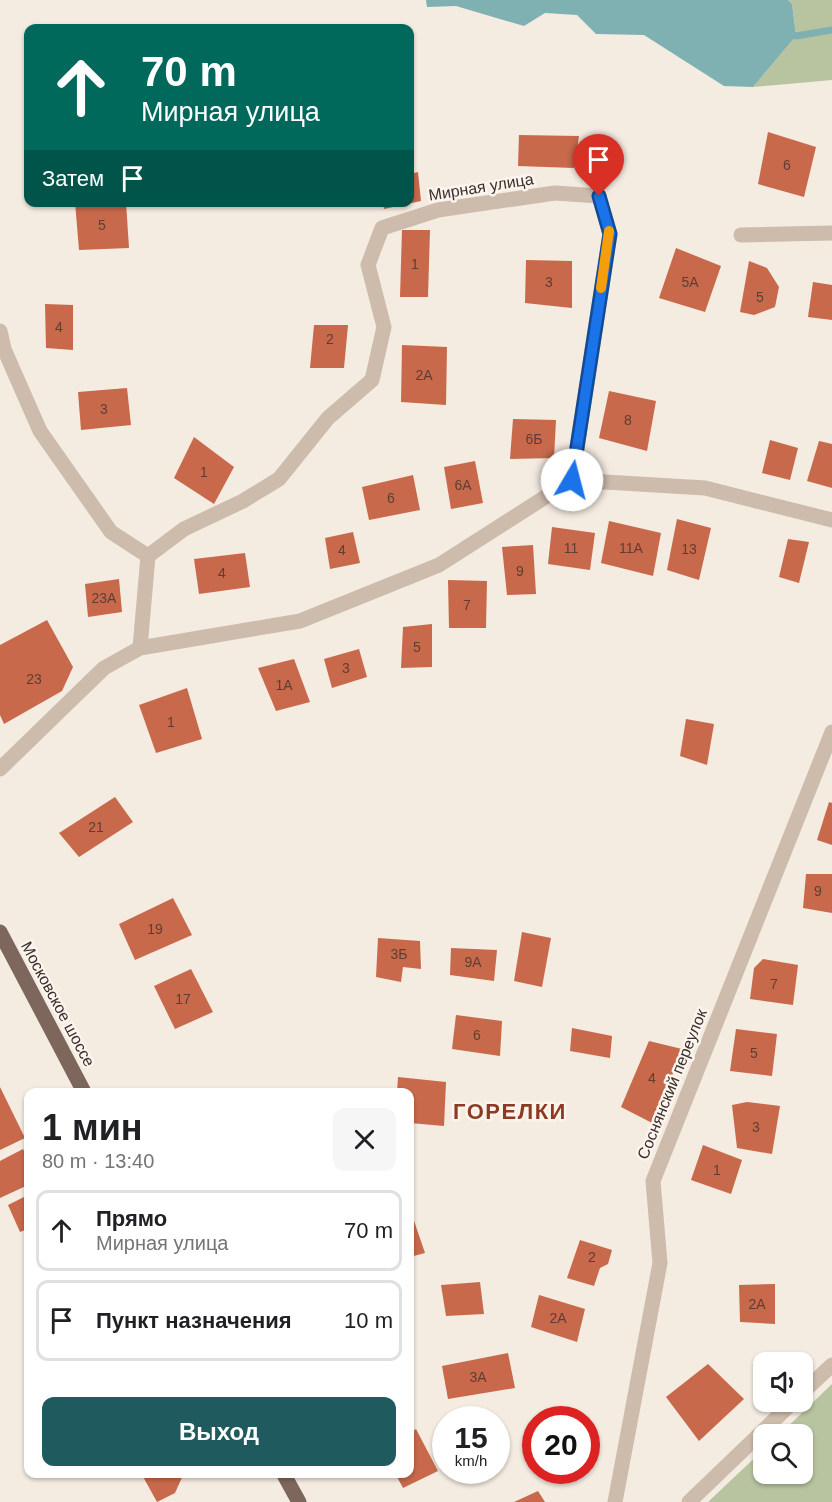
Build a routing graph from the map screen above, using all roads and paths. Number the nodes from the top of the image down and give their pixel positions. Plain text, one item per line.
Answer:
1 (832, 233) edge
2 (741, 235) dead end
3 (0, 331) edge
4 (572, 480) junction
5 (832, 520) edge
6 (148, 556) junction
7 (140, 648) junction
8 (832, 732) edge
9 (0, 769) edge
10 (0, 932) edge
11 (82, 1088) edge
12 (832, 1365) edge
13 (813, 1383) edge
14 (783, 1412) edge
15 (287, 1478) edge
16 (299, 1502) edge
17 (615, 1502) edge
18 (689, 1502) edge

1 - 2 street
3 - 6 street
4 - 5 street
4 - 6 street, Мирная улица
4 - 7 street
6 - 7 street
7 - 9 street
8 - 17 street, Соснянский переулок
10 - 11 main road, Московское шоссе
12 - 13 street
14 - 18 street
15 - 16 main road

